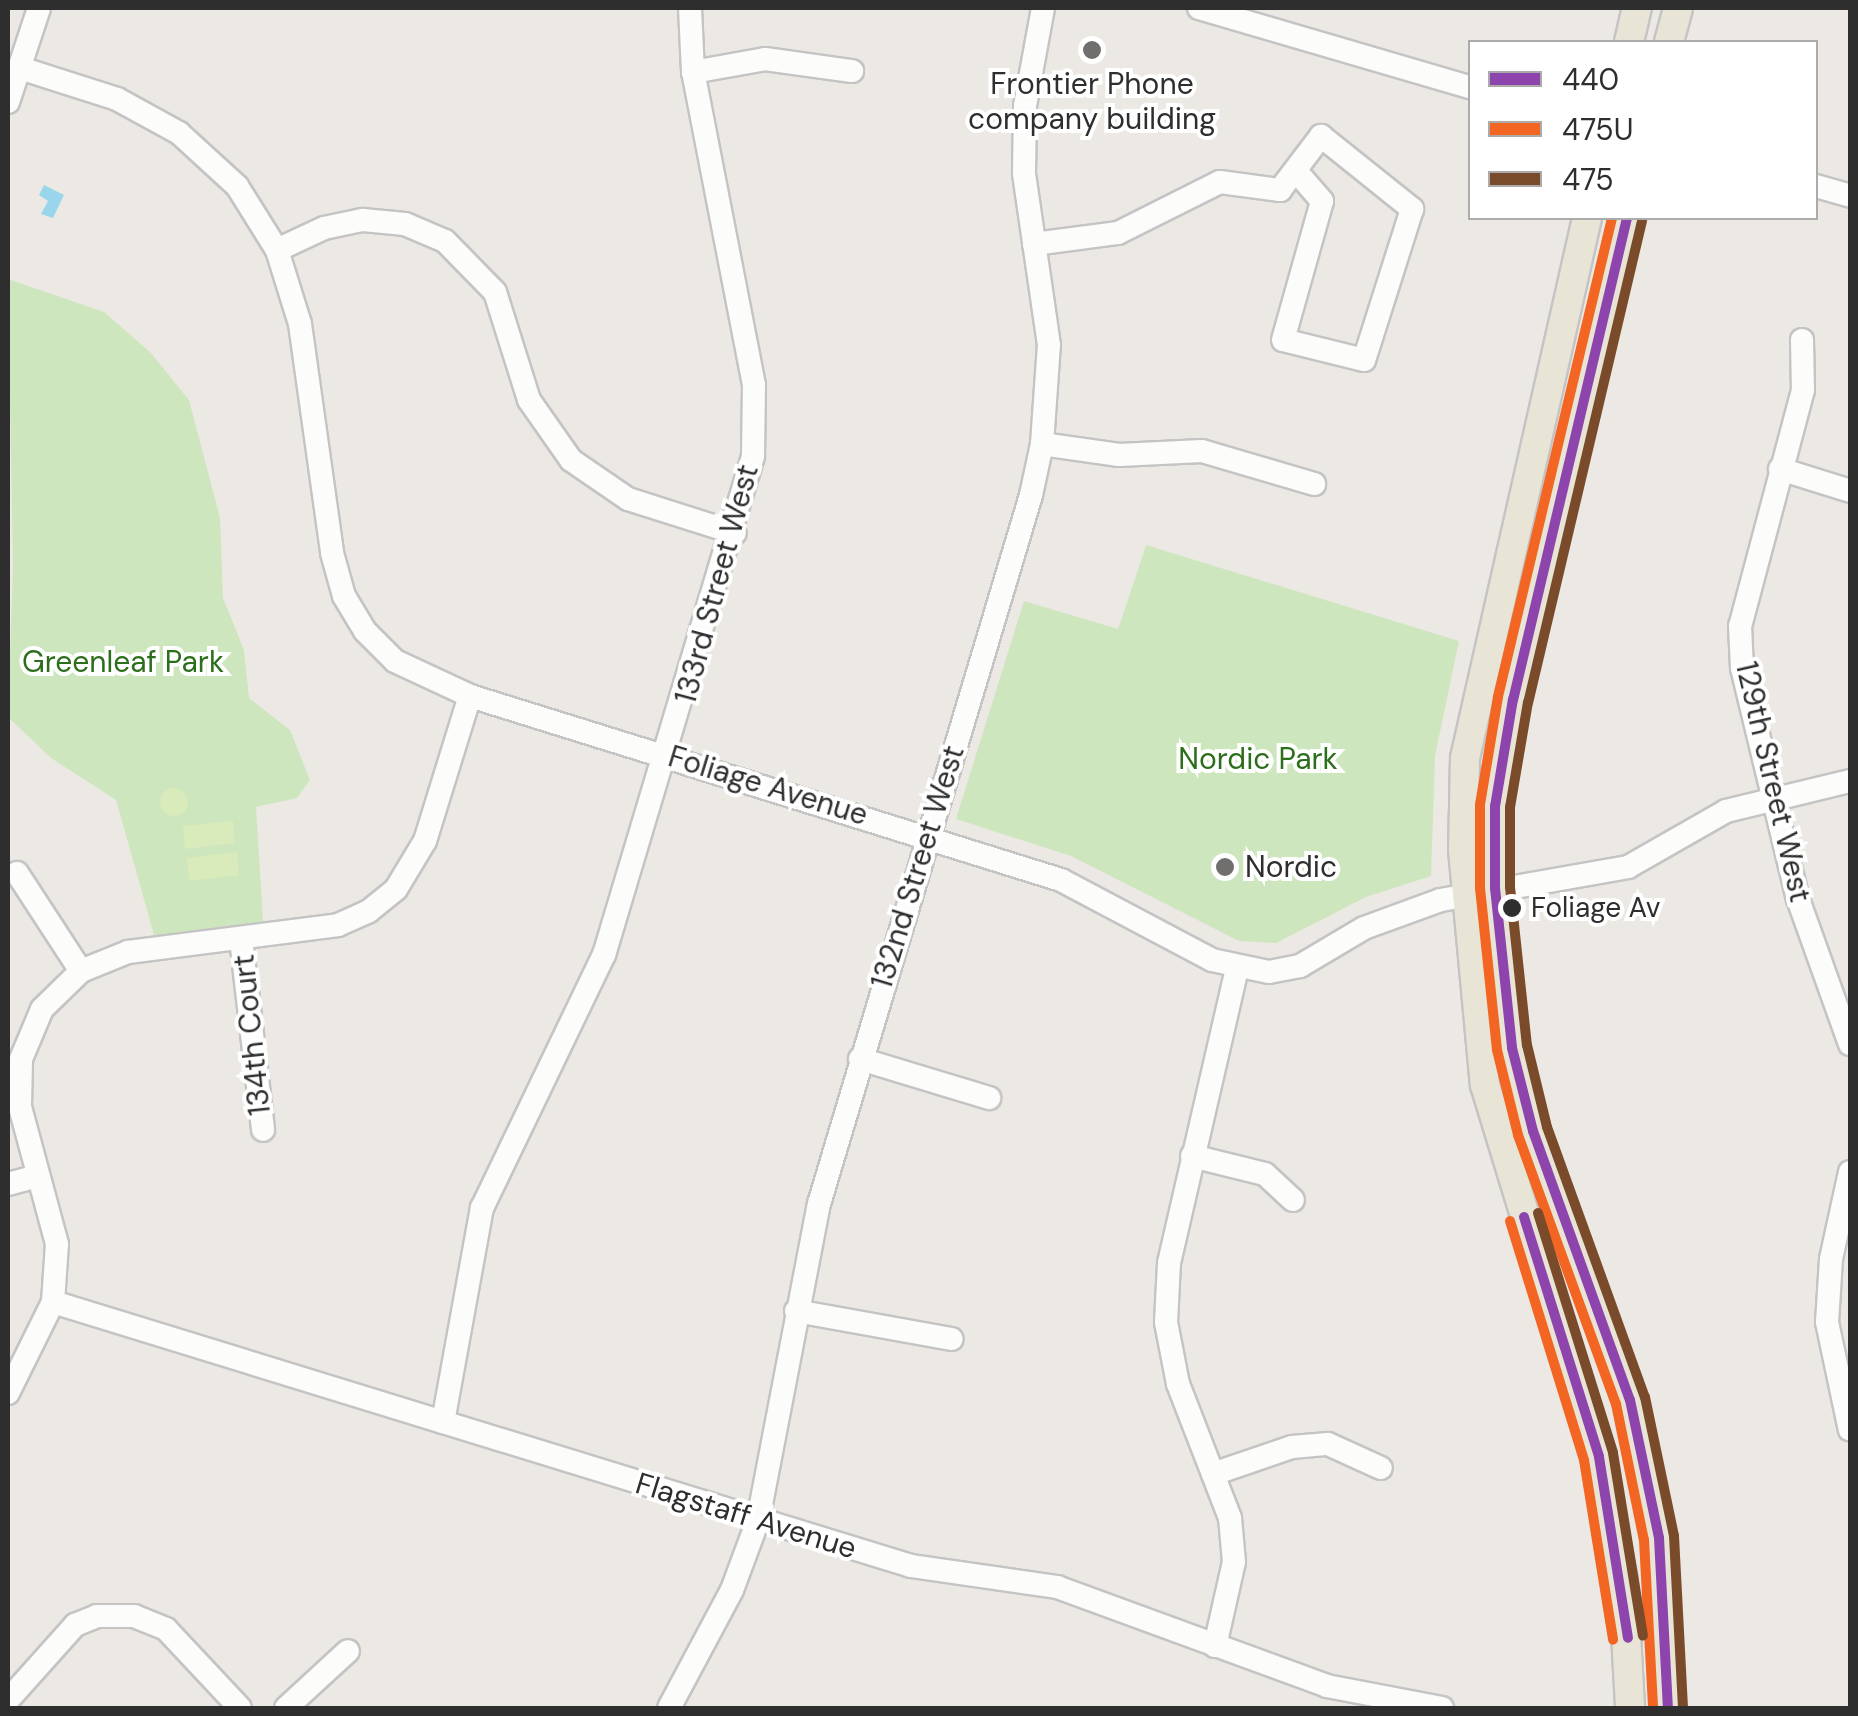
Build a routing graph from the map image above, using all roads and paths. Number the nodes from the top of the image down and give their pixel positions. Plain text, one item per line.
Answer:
1 (39, 8) edge
2 (690, 8) edge
3 (1044, 8) edge
4 (1199, 8) edge
5 (1637, 8) edge
6 (1678, 8) edge
7 (1629, 40) edge
8 (1670, 40) edge
9 (20, 68) junction
10 (852, 71) dead end
11 (693, 72) junction
12 (1468, 86) edge
13 (8, 102) edge
14 (1297, 172) junction
15 (1818, 187) edge
16 (1850, 196) edge
17 (1587, 220) edge
18 (1627, 220) edge
19 (1034, 244) junction
20 (277, 250) junction
21 (1802, 340) dead end
22 (1042, 444) junction
23 (1780, 469) junction
24 (1314, 484) dead end
25 (1850, 491) edge
26 (736, 533) junction
27 (470, 696) junction
28 (668, 756) junction
29 (1850, 781) edge
30 (1773, 798) junction
31 (928, 835) junction
32 (17, 873) dead end
33 (1495, 888) junction
34 (1465, 894) junction
35 (242, 939) junction
36 (1237, 969) junction
37 (81, 971) junction
38 (1850, 1044) edge
39 (860, 1059) junction
40 (989, 1098) dead end
41 (262, 1130) dead end
42 (1192, 1156) junction
43 (1850, 1172) edge
44 (38, 1176) junction
45 (8, 1184) edge
46 (1294, 1200) dead end
47 (53, 1302) junction
48 (796, 1311) junction
49 (952, 1339) dead end
50 (8, 1392) edge
51 (442, 1422) junction
52 (1850, 1430) edge
53 (1381, 1468) dead end
54 (1214, 1474) junction
55 (758, 1520) junction
56 (1215, 1646) junction
57 (348, 1651) dead end
58 (8, 1700) edge
59 (680, 1705) edge
60 (240, 1708) edge
61 (286, 1708) edge
62 (1442, 1708) edge
63 (1630, 1708) edge
64 (1668, 1708) edge

1 - 9 street
2 - 11 street, 133rd Street West
3 - 19 street, 132nd Street West
4 - 12 street
5 - 7 main road
6 - 8 main road
9 - 13 street
9 - 20 street, Foliage Avenue
10 - 11 street
11 - 26 street, 133rd Street West
14 - 14 street
14 - 19 street
15 - 16 street
17 - 34 main road
18 - 33 main road
19 - 22 street, 132nd Street West
20 - 26 street
20 - 27 street, Foliage Avenue
21 - 23 street, 129th Street West
22 - 24 street
22 - 31 street, 132nd Street West
23 - 25 street
23 - 30 street, 129th Street West
26 - 28 street, 133rd Street West
27 - 28 street, Foliage Avenue
27 - 35 street
28 - 31 street, Foliage Avenue
28 - 51 street, 133rd Street West
29 - 30 street, Foliage Avenue
30 - 33 street, Foliage Avenue
30 - 38 street, 129th Street West
31 - 36 street, Foliage Avenue
31 - 39 street, 132nd Street West
32 - 37 street
33 - 34 street, Foliage Avenue
33 - 64 main road
34 - 36 street, Foliage Avenue
34 - 63 main road
35 - 37 street
35 - 41 street, 134th Court
36 - 42 street
37 - 44 street
39 - 40 street
39 - 48 street, 132nd Street West
42 - 46 street
42 - 54 street
43 - 52 street
44 - 45 street
44 - 47 street
47 - 50 street
47 - 51 street, Flagstaff Avenue
48 - 49 street
48 - 55 street, 132nd Street West
51 - 55 street, Flagstaff Avenue
53 - 54 street
54 - 56 street
55 - 56 street, Flagstaff Avenue
55 - 59 street, 132nd Street West
56 - 62 street, Flagstaff Avenue
57 - 61 street
58 - 60 street

